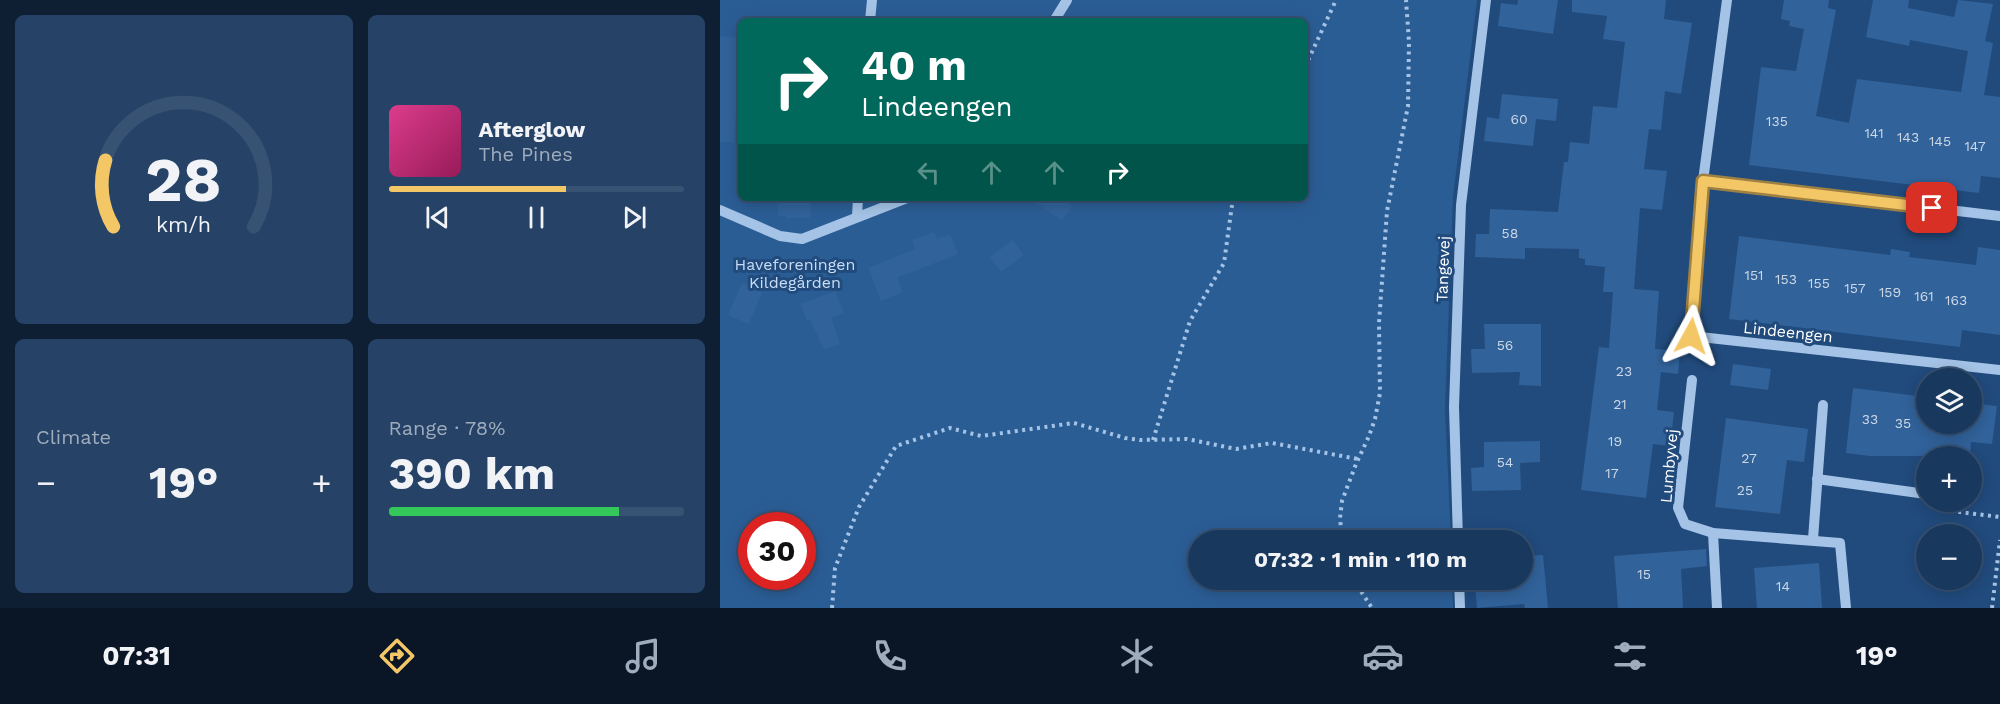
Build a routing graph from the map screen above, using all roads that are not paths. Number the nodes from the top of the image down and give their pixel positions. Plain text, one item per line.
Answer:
1 (872, 0) edge
2 (1066, 0) edge
3 (1486, 0) edge
4 (1727, 0) edge
5 (870, 18) edge
6 (1056, 18) edge
7 (1703, 181) junction
8 (858, 201) edge
9 (898, 201) edge
10 (720, 210) edge
11 (857, 216) junction
12 (2000, 216) edge
13 (2000, 370) edge
14 (1692, 380) dead end
15 (1823, 405) dead end
16 (1817, 479) junction
17 (1916, 493) edge
18 (1458, 530) edge
19 (1713, 533) junction
20 (1813, 539) junction
21 (1459, 590) edge
22 (1460, 608) edge
23 (1717, 608) edge
24 (1846, 608) edge

1 - 5 street
2 - 6 street
3 - 18 street, Tangevej
4 - 7 street, Lindeengen
7 - 12 street
7 - 13 street, Lindeengen
8 - 11 street
9 - 11 street
10 - 11 street
14 - 19 street, Lumbyvej
15 - 16 street
16 - 17 street
16 - 20 street
19 - 20 street, Lumbyvej
19 - 23 street
20 - 24 street, Lumbyvej
21 - 22 street

